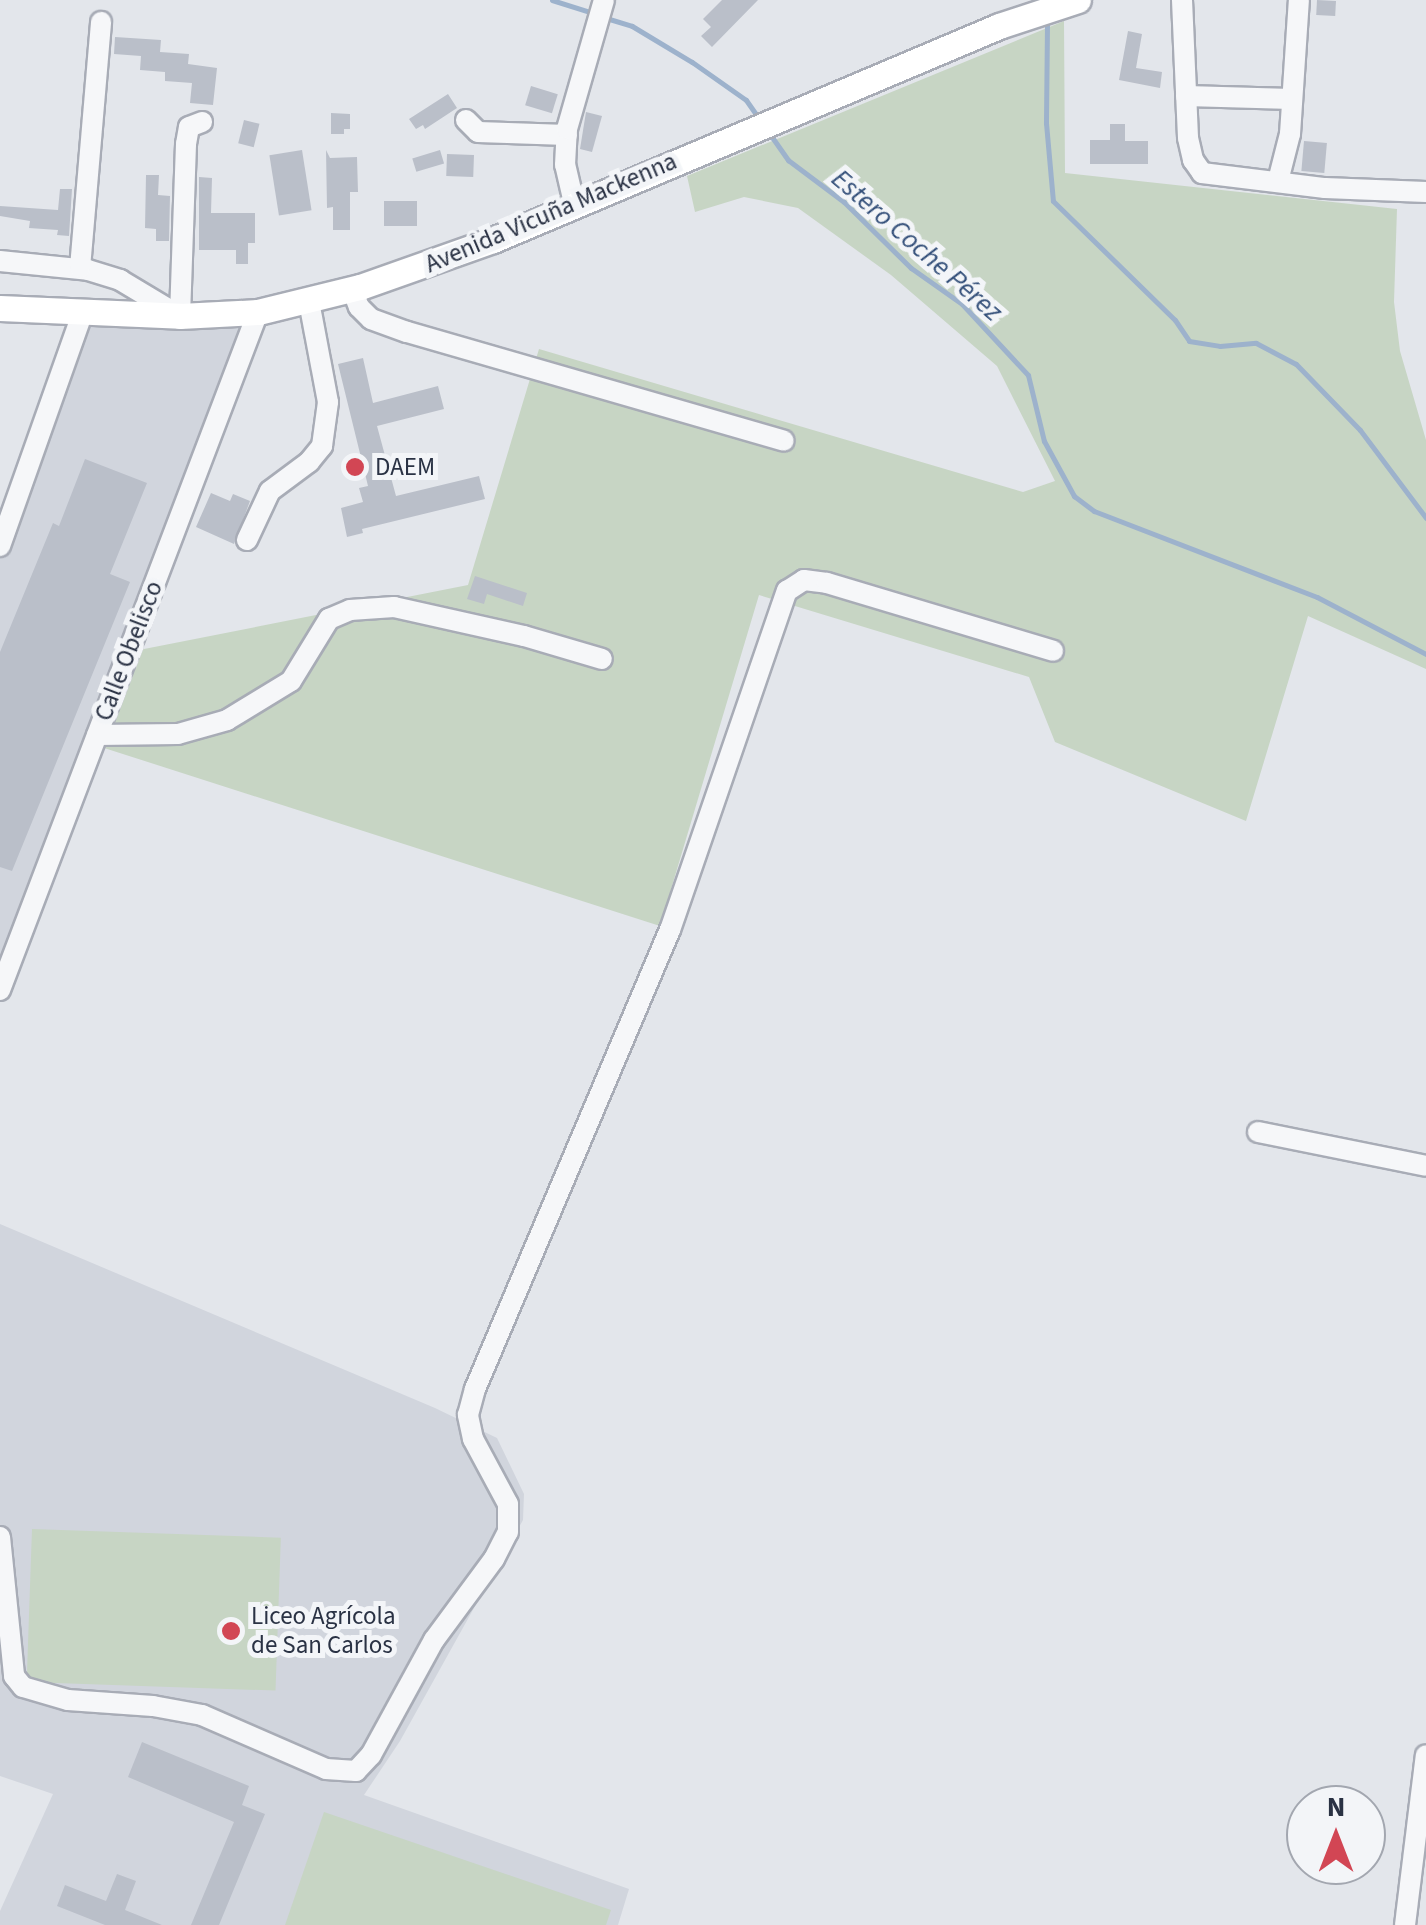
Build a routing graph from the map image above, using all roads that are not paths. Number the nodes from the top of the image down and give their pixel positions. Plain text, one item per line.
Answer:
1 (1078, 0) edge
2 (1182, 0) edge
3 (1299, 0) edge
4 (603, 2) edge
5 (102, 22) dead end
6 (1186, 96) junction
7 (1292, 98) junction
8 (466, 120) dead end
9 (202, 122) dead end
10 (567, 135) junction
11 (1278, 181) junction
12 (1426, 192) edge
13 (574, 203) junction
14 (0, 261) edge
15 (80, 268) junction
16 (352, 289) junction
17 (309, 301) junction
18 (0, 308) edge
19 (258, 312) junction
20 (82, 315) junction
21 (180, 316) junction
22 (784, 442) dead end
23 (247, 540) dead end
24 (0, 546) edge
25 (1053, 651) dead end
26 (602, 659) dead end
27 (96, 735) junction
28 (0, 990) edge
29 (1258, 1132) dead end
30 (1426, 1166) edge
31 (0, 1536) edge
32 (1426, 1755) edge
33 (1405, 1925) edge

1 - 13 main road, Avenida Vicuña Mackenna
2 - 6 street
3 - 7 street
4 - 10 street
5 - 15 street
6 - 7 street
6 - 11 street
7 - 11 street
8 - 10 street
9 - 21 street
10 - 13 street
11 - 12 street
13 - 16 main road, Avenida Vicuña Mackenna
14 - 15 street
15 - 21 street
16 - 17 main road, Avenida Vicuña Mackenna
16 - 22 street
17 - 19 main road, Avenida Vicuña Mackenna
17 - 23 street
18 - 20 main road, Avenida Vicuña Mackenna
19 - 21 main road, Avenida Vicuña Mackenna
19 - 27 street, Calle Obelisco
20 - 21 main road, Avenida Vicuña Mackenna
20 - 24 street
25 - 31 street
26 - 27 street
27 - 28 street, Calle Obelisco
29 - 30 street
32 - 33 street

